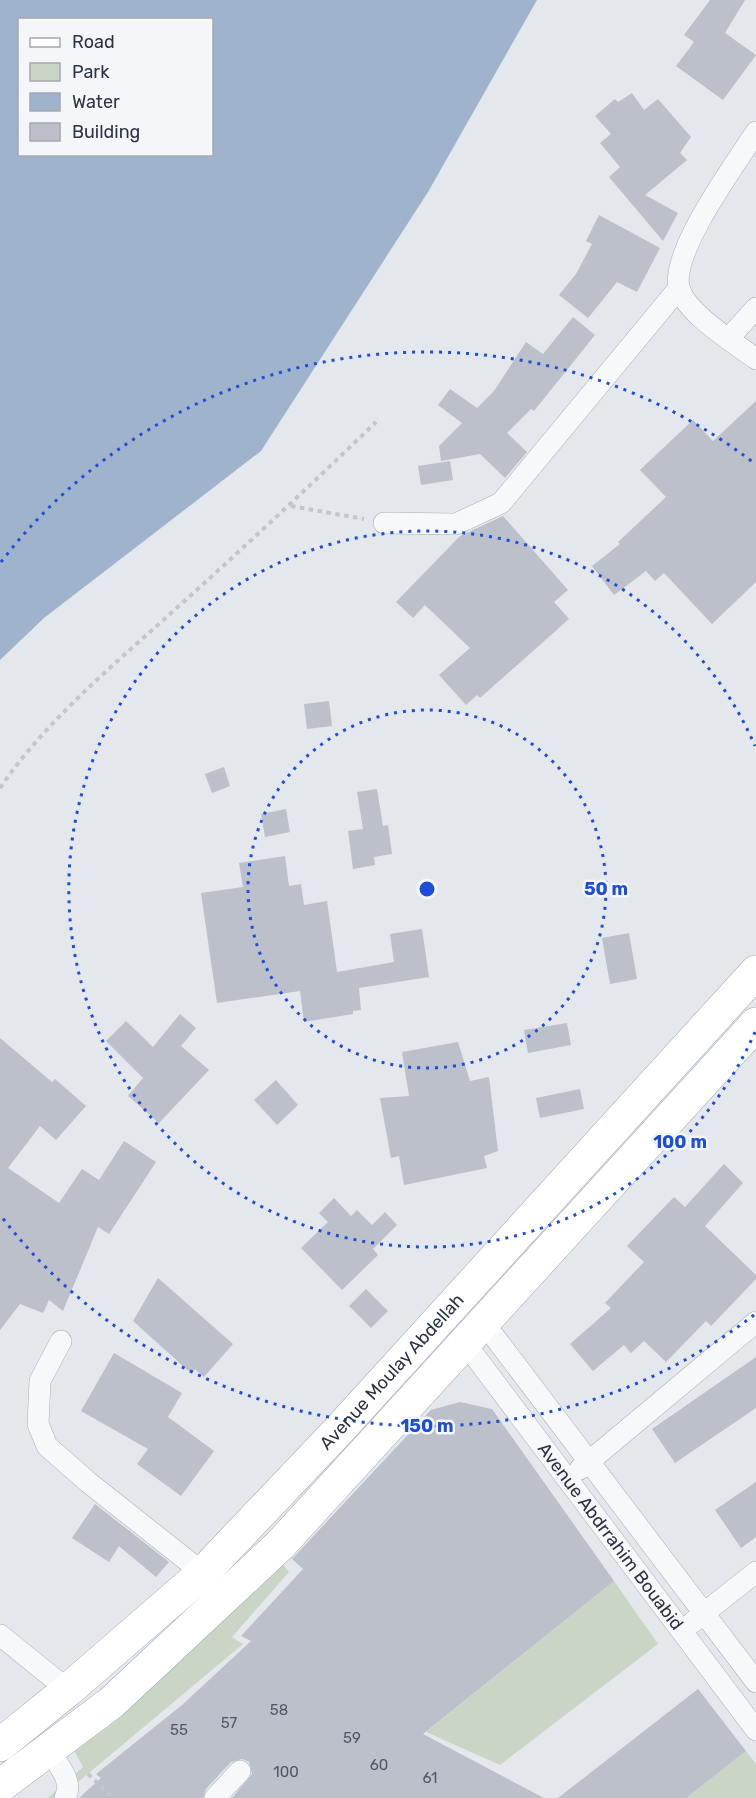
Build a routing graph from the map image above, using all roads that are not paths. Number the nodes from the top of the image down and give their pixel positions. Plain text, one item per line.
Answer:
1 (756, 132) edge
2 (679, 288) junction
3 (756, 308) edge
4 (729, 338) junction
5 (756, 359) edge
6 (384, 523) road end
7 (756, 972) edge
8 (756, 1024) edge
9 (756, 1322) edge
10 (475, 1333) junction
11 (61, 1341) dead end
12 (589, 1459) junction
13 (568, 1479) junction
14 (756, 1572) edge
15 (203, 1573) junction
16 (703, 1613) junction
17 (683, 1632) junction
18 (0, 1635) edge
19 (756, 1682) edge
20 (68, 1690) junction
21 (756, 1730) edge
22 (0, 1744) edge
23 (49, 1751) junction
24 (240, 1771) dead end
25 (0, 1786) edge
26 (65, 1798) edge
27 (215, 1798) edge

1 - 2 street
2 - 4 street
2 - 6 street
3 - 4 street
4 - 5 street
7 - 15 main road, Avenue Moulay Abdellah
8 - 10 main road, Avenue Moulay Abdellah
9 - 12 street
10 - 12 street, Avenue Abdrrahim Bouabid
10 - 13 street, Avenue Abdrrahim Bouabid
10 - 23 main road, Avenue Moulay Abdellah
11 - 15 street
12 - 13 street
12 - 16 street, Avenue Abdrrahim Bouabid
13 - 17 street, Avenue Abdrrahim Bouabid
14 - 16 street
15 - 20 main road, Avenue Moulay Abdellah
16 - 17 street
16 - 19 street, Avenue Abdrrahim Bouabid
17 - 21 street, Avenue Abdrrahim Bouabid
18 - 20 street
20 - 22 main road, Avenue Moulay Abdellah
23 - 25 main road, Avenue Moulay Abdellah
23 - 26 street
24 - 27 street

